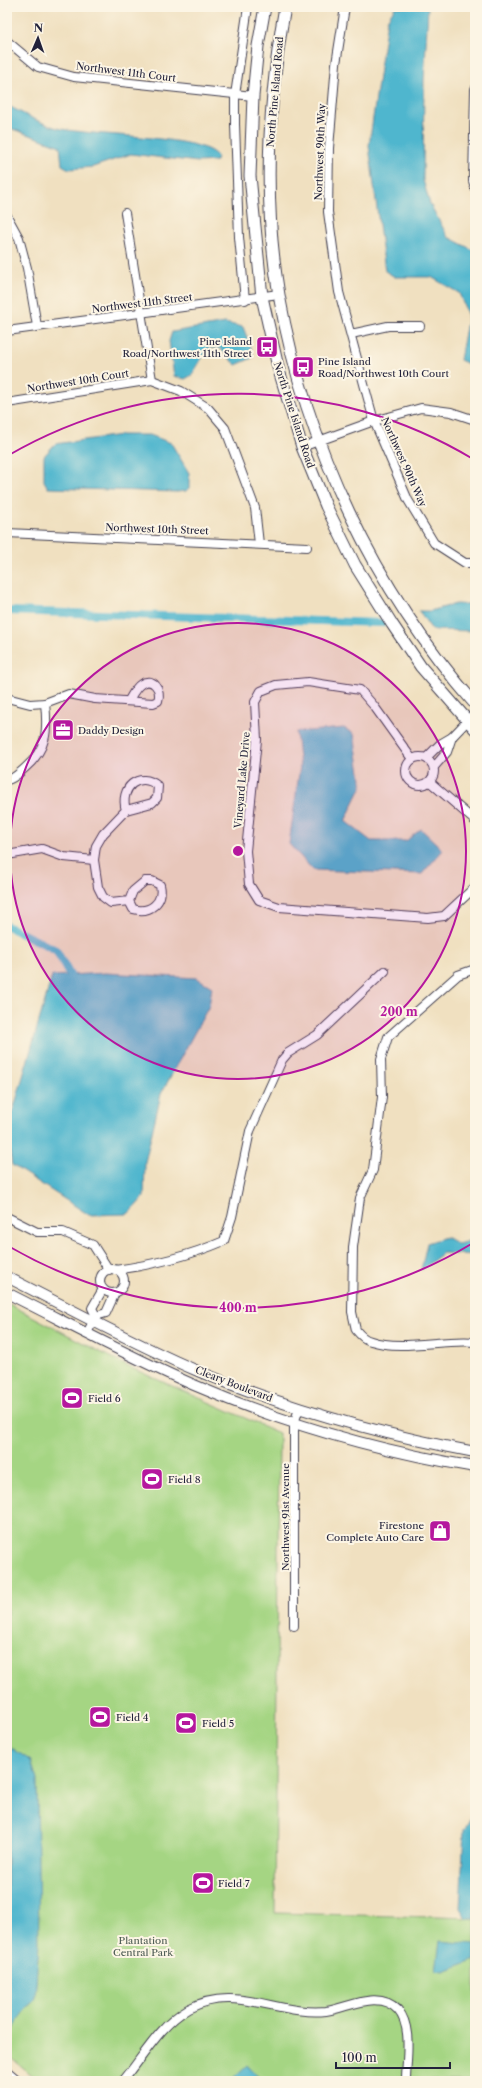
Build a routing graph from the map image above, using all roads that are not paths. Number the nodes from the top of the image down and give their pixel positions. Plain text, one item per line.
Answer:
1 (248, 7) edge
2 (265, 7) edge
3 (285, 7) edge
4 (344, 7) edge
5 (7, 41) edge
6 (475, 89) edge
7 (236, 95) junction
8 (253, 96) junction
9 (475, 188) edge
10 (125, 213) dead end
11 (7, 216) edge
12 (279, 294) junction
13 (262, 297) junction
14 (245, 300) junction
15 (142, 313) junction
16 (37, 326) junction
17 (420, 326) dead end
18 (7, 331) edge
19 (351, 334) junction
20 (152, 380) junction
21 (7, 403) edge
22 (374, 420) junction
23 (475, 420) edge
24 (319, 441) junction
25 (302, 447) junction
26 (7, 533) edge
27 (259, 544) junction
28 (307, 547) dead end
29 (475, 563) edge
30 (7, 698) edge
31 (129, 700) dead end
32 (45, 703) junction
33 (475, 704) edge
34 (471, 716) edge
35 (475, 729) edge
36 (452, 737) junction
37 (426, 758) junction
38 (412, 759) junction
39 (434, 767) junction
40 (7, 780) edge
41 (430, 782) junction
42 (126, 810) junction
43 (475, 821) edge
44 (7, 855) edge
45 (94, 860) junction
46 (475, 886) edge
47 (129, 901) dead end
48 (475, 969) edge
49 (385, 970) dead end
50 (7, 1218) edge
51 (137, 1267) junction
52 (112, 1270) junction
53 (7, 1277) edge
54 (123, 1282) junction
55 (103, 1289) junction
56 (7, 1293) edge
57 (115, 1293) junction
58 (95, 1319) junction
59 (87, 1333) junction
60 (475, 1342) edge
61 (299, 1409) junction
62 (294, 1423) junction
63 (475, 1452) edge
64 (475, 1467) edge
65 (294, 1626) dead end
66 (7, 2071) edge
67 (19, 2081) edge
68 (123, 2081) edge
69 (406, 2081) edge

1 - 7 street
2 - 8 main road, North Pine Island Road
3 - 12 main road, North Pine Island Road
4 - 19 street, Northwest 90th Way
5 - 7 street, Northwest 11th Court
6 - 9 street
7 - 8 street, Northwest 11th Court
7 - 14 street
8 - 13 main road, North Pine Island Road
10 - 15 street
11 - 16 street
12 - 13 street, Northwest 11th Street
12 - 24 main road, North Pine Island Road
13 - 14 street, Northwest 11th Street
13 - 25 main road, North Pine Island Road
14 - 15 street, Northwest 11th Street
15 - 16 street, Northwest 11th Street
15 - 20 street
16 - 18 street, Northwest 11th Street
17 - 19 street
19 - 22 street, Northwest 90th Way
20 - 21 street, Northwest 10th Court
20 - 27 street
22 - 23 street
22 - 24 street
22 - 29 street, Northwest 90th Way
24 - 25 street
24 - 33 main road, North Pine Island Road
25 - 34 main road, North Pine Island Road
26 - 27 street, Northwest 10th Street
27 - 28 street, Northwest 10th Street
30 - 32 street
31 - 32 street
32 - 40 street
34 - 35 main road, North Pine Island Road
34 - 36 street
36 - 37 street
36 - 39 street
37 - 38 street
37 - 39 street
38 - 41 street
38 - 46 street, Vineyard Lake Drive
39 - 41 street
41 - 43 street
42 - 42 street
42 - 45 street
44 - 45 street
45 - 47 street
48 - 60 street
49 - 51 street
50 - 52 street
51 - 52 street
51 - 54 street
52 - 54 street
52 - 55 street
53 - 58 street, Cleary Boulevard
54 - 57 street
55 - 57 street
55 - 58 street
56 - 59 street, Cleary Boulevard
57 - 58 street
58 - 59 street
58 - 61 street, Cleary Boulevard
59 - 62 street, Cleary Boulevard
61 - 62 street, Northwest 91st Avenue
61 - 63 street, Cleary Boulevard
62 - 64 street, Cleary Boulevard
62 - 65 street, Northwest 91st Avenue
66 - 67 street
68 - 69 street

